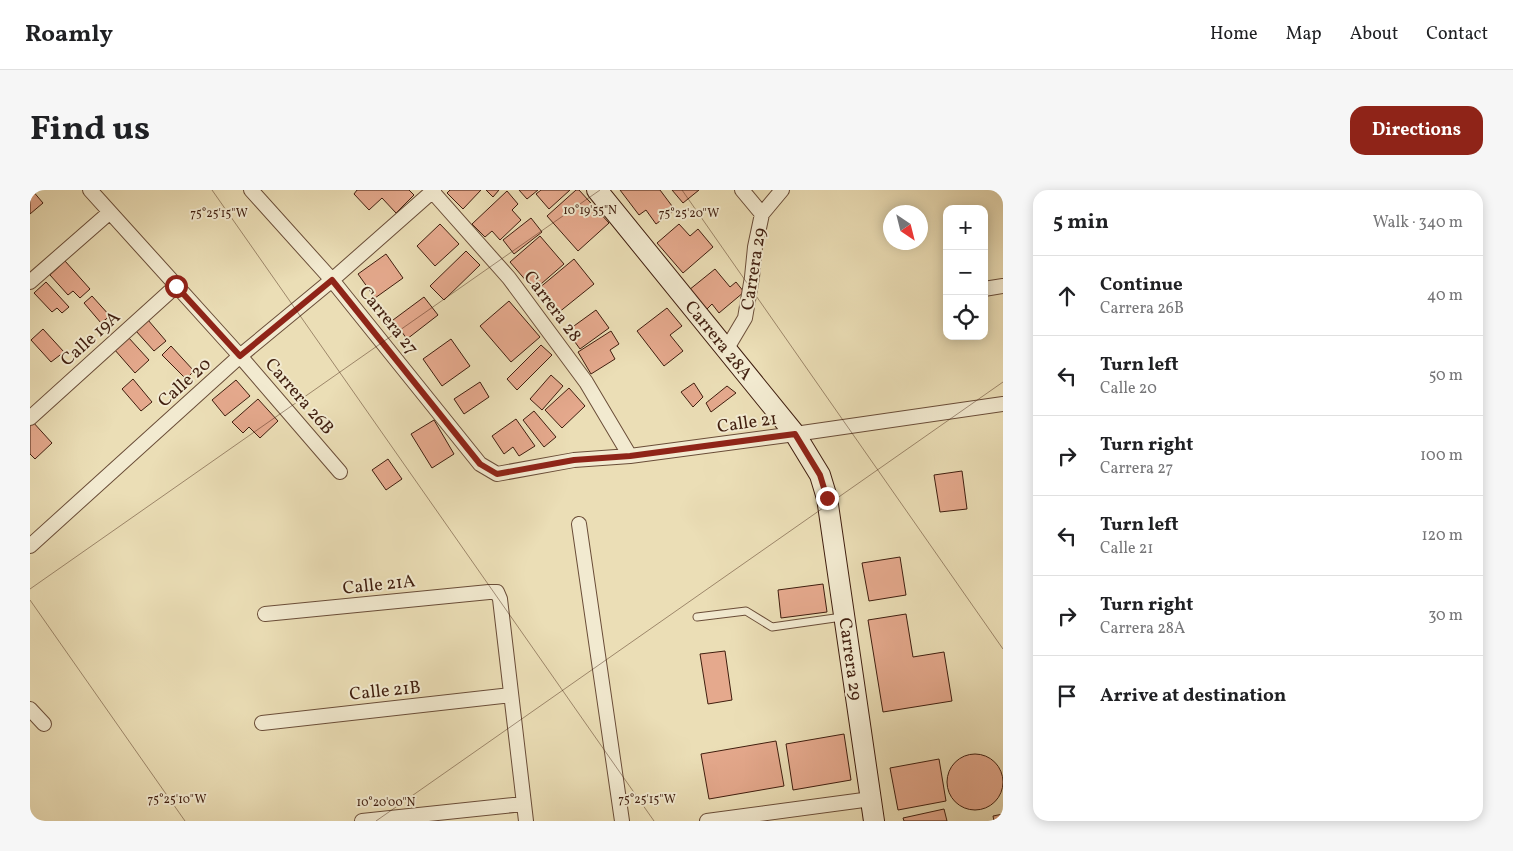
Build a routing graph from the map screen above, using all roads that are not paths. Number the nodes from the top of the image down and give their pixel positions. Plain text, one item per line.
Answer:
1 (90, 190) edge
2 (251, 190) edge
3 (598, 190) edge
4 (742, 190) edge
5 (782, 190) edge
6 (433, 191) edge
7 (110, 212) junction
8 (762, 214) junction
9 (332, 280) junction
10 (30, 282) edge
11 (176, 286) junction
12 (1003, 286) edge
13 (988, 288) edge
14 (726, 350) junction
15 (240, 356) junction
16 (1003, 404) edge
17 (30, 418) edge
18 (795, 434) junction
19 (630, 456) junction
20 (340, 472) dead end
21 (497, 474) joint
22 (827, 498) joint
23 (578, 524) dead end
24 (30, 546) edge
25 (265, 614) dead end
26 (697, 617) dead end
27 (845, 617) junction
28 (511, 695) junction
29 (30, 709) edge
30 (262, 723) dead end
31 (44, 724) dead end
32 (871, 799) junction
33 (523, 804) junction
34 (380, 820) edge
35 (362, 821) edge
36 (526, 821) edge
37 (622, 821) edge
38 (707, 821) edge
39 (874, 821) edge

1 - 7 street, Carrera 26B
2 - 9 street, Carrera 27
3 - 14 street, Carrera 28A
4 - 8 street, Carrera 29
5 - 8 street
6 - 9 street, Calle 20
6 - 19 street, Carrera 28
7 - 10 street
7 - 11 street, Carrera 26B
8 - 14 street, Carrera 29
9 - 15 street, Calle 20
9 - 21 street, Carrera 27
11 - 15 street, Carrera 26B
11 - 17 street, Calle 19A
12 - 13 street
14 - 18 street, Carrera 28A
15 - 20 street, Carrera 26B
15 - 24 street, Calle 20
16 - 18 street, Calle 21
18 - 19 street, Calle 21
18 - 22 street, Carrera 28A
19 - 21 street, Calle 21
22 - 27 street, Carrera 29
23 - 37 street
25 - 28 street, Calle 21A
26 - 27 lane
27 - 32 street, Carrera 29
28 - 30 street, Calle 21B
28 - 33 street
29 - 31 street
32 - 38 street
32 - 39 street, Carrera 29
33 - 34 street
33 - 36 street
34 - 35 street

